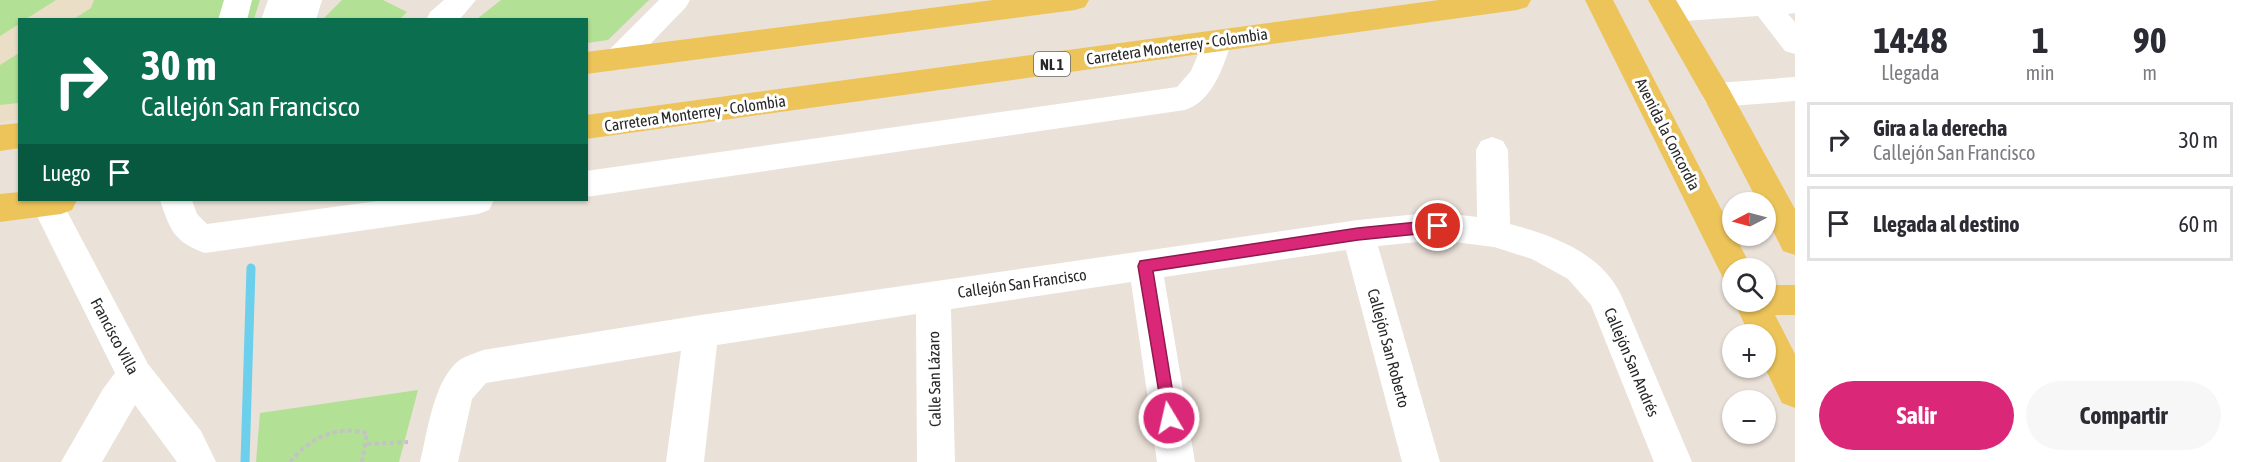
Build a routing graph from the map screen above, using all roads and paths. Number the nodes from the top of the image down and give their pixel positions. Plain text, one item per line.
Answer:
1 (238, 0) edge
2 (282, 0) edge
3 (308, 0) edge
4 (462, 0) edge
5 (676, 0) edge
6 (1075, 0) edge
7 (1517, 0) edge
8 (1599, 0) edge
9 (1795, 3) edge
10 (1665, 5) edge
11 (1767, 7) junction
12 (233, 18) edge
13 (276, 18) edge
14 (302, 18) edge
15 (442, 18) edge
16 (1217, 41) junction
17 (1795, 43) edge
18 (618, 59) junction
19 (588, 63) edge
20 (1795, 89) edge
21 (1717, 95) junction
22 (588, 128) edge
23 (18, 135) edge
24 (0, 138) edge
25 (1492, 150) dead end
26 (588, 184) edge
27 (53, 201) edge
28 (176, 201) edge
29 (471, 201) edge
30 (0, 208) edge
31 (1494, 233) junction
32 (1358, 234) junction
33 (1795, 241) edge
34 (1730, 258) edge
35 (1145, 266) junction
36 (1580, 269) joint
37 (933, 296) junction
38 (1776, 300) edge
39 (1795, 300) edge
40 (1756, 312) edge
41 (701, 331) junction
42 (135, 376) junction
43 (1795, 391) edge
44 (80, 462) edge
45 (197, 462) edge
46 (290, 462) edge
47 (362, 462) edge
48 (439, 462) edge
49 (685, 462) edge
50 (936, 462) edge
51 (1176, 462) edge
52 (1421, 462) edge
53 (1673, 462) edge

1 - 12 street
2 - 13 street
3 - 14 street
4 - 15 street
5 - 18 street
6 - 18 main road
7 - 16 main road, Carretera Monterrey - Colombia / NL 1
8 - 34 main road, Avenida la Concordia
9 - 11 street
10 - 11 street
10 - 21 main road
11 - 17 street
16 - 22 main road, Carretera Monterrey - Colombia / NL 1
16 - 26 street
18 - 19 main road
20 - 21 street
21 - 33 main road
23 - 24 main road
25 - 31 street
27 - 30 main road
27 - 42 street, Francisco Villa
28 - 29 street
31 - 32 street, Callejón San Francisco
31 - 36 street, Callejón San Francisco
32 - 35 street, Callejón San Francisco
32 - 52 street, Callejón San Roberto
35 - 37 street, Callejón San Francisco
35 - 51 street
36 - 53 street, Callejón San Andrés
37 - 41 street, Callejón San Francisco
37 - 50 street, Calle San Lázaro
38 - 39 main road
40 - 43 main road
41 - 48 street, Callejón San Francisco
41 - 49 street
42 - 44 street
42 - 45 street, Francisco Villa
46 - 47 path

